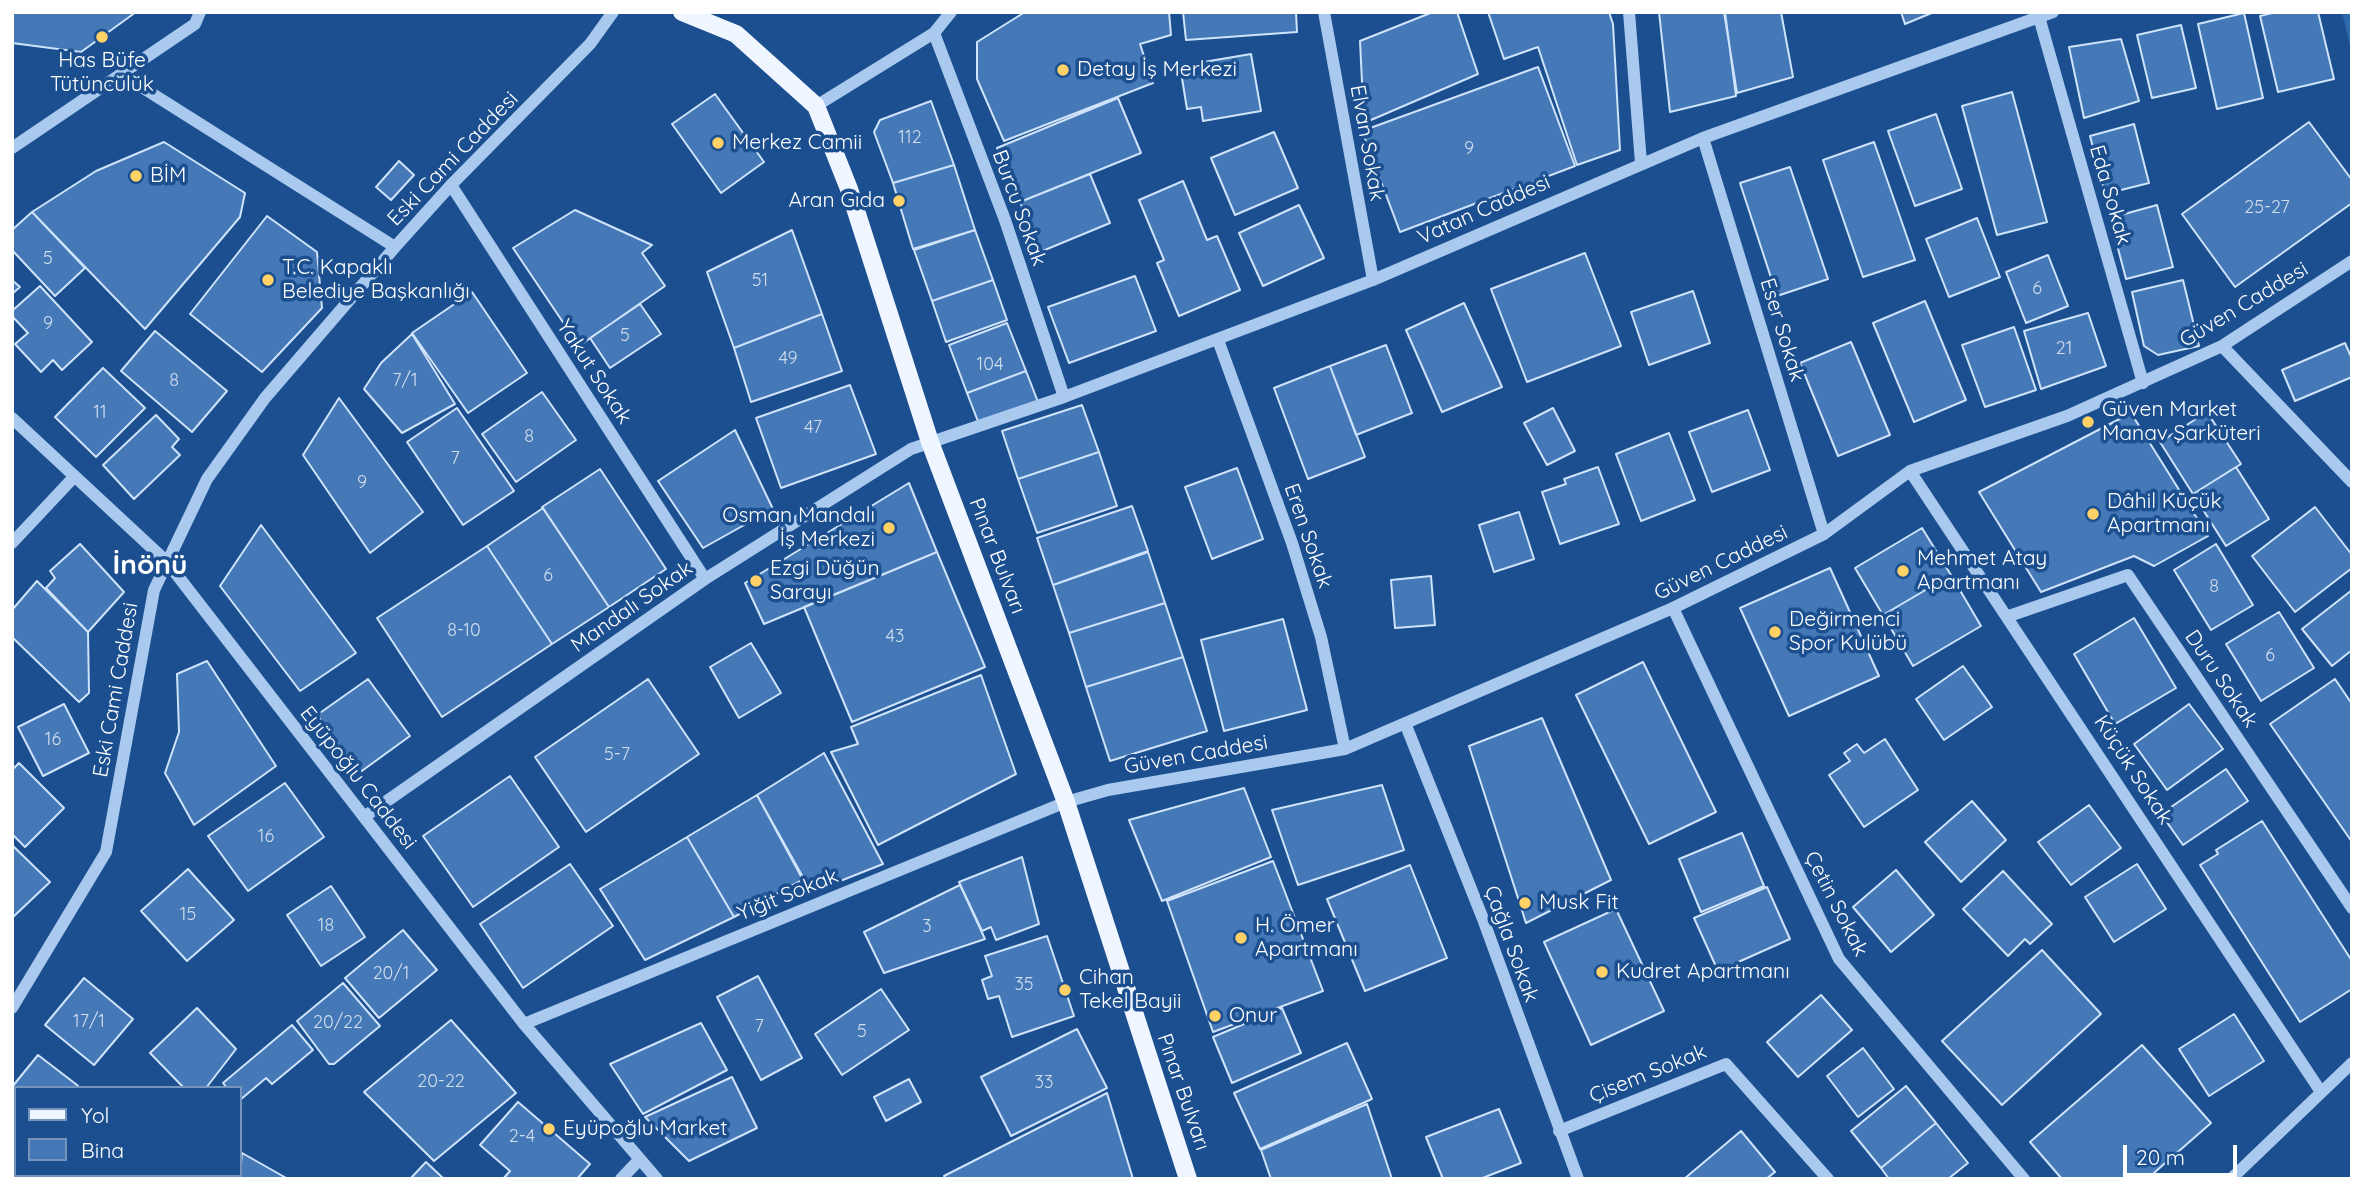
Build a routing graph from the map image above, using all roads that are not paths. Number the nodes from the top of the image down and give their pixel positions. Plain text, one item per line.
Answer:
1 (201, 12) edge
2 (613, 12) edge
3 (682, 12) edge
4 (951, 12) edge
5 (1324, 12) edge
6 (1629, 12) edge
7 (2053, 12) edge
8 (2039, 17) junction
9 (934, 33) junction
10 (121, 74) junction
11 (816, 106) junction
12 (1703, 138) junction
13 (12, 148) edge
14 (1641, 163) junction
15 (451, 185) junction
16 (395, 247) junction
17 (2352, 261) edge
18 (1373, 280) junction
19 (1218, 340) junction
20 (2222, 346) junction
21 (2143, 383) junction
22 (1064, 397) junction
23 (12, 418) edge
24 (930, 442) junction
25 (1910, 471) junction
26 (74, 477) junction
27 (2352, 482) edge
28 (1824, 534) junction
29 (12, 543) edge
30 (167, 562) junction
31 (705, 579) junction
32 (1673, 608) junction
33 (2009, 616) junction
34 (1405, 723) junction
35 (1345, 749) junction
36 (1066, 802) junction
37 (364, 817) junction
38 (2352, 908) edge
39 (12, 1008) edge
40 (524, 1024) junction
41 (2352, 1063) edge
42 (2321, 1092) junction
43 (1559, 1130) junction
44 (640, 1159) junction
45 (621, 1179) edge
46 (657, 1179) edge
47 (1188, 1179) edge
48 (1578, 1179) edge
49 (1828, 1179) edge
50 (2024, 1179) edge
51 (2231, 1179) edge

1 - 10 street
2 - 15 street, Eski Cami Caddesi
3 - 11 main road, Pınar Bulvarı
4 - 9 street
5 - 18 street, Elvan Sokak
6 - 14 street
7 - 8 street, Vatan Caddesi
8 - 12 street, Vatan Caddesi
8 - 21 street, Eda Sokak
9 - 11 street
9 - 22 street, Burcu Sokak
10 - 13 street
10 - 16 street
11 - 24 main road, Pınar Bulvarı
12 - 14 street, Vatan Caddesi
12 - 28 street, Eser Sokak
14 - 18 street, Vatan Caddesi
15 - 16 street, Eski Cami Caddesi
15 - 31 street, Yakut Sokak
16 - 30 street, Eski Cami Caddesi
17 - 20 street, Güven Caddesi
18 - 19 street, Vatan Caddesi
19 - 22 street, Vatan Caddesi
19 - 35 street, Eren Sokak
20 - 21 street, Güven Caddesi
20 - 27 street
21 - 25 street, Güven Caddesi
22 - 24 street, Vatan Caddesi
23 - 26 street, Eyüpoğlu Caddesi
24 - 31 street, Mandalı Sokak
24 - 36 main road, Pınar Bulvarı
25 - 28 street, Güven Caddesi
25 - 33 street, Küçük Sokak
26 - 29 street
26 - 30 street, Eyüpoğlu Caddesi
28 - 32 street, Güven Caddesi
30 - 37 street, Eyüpoğlu Caddesi
30 - 39 street, Eski Cami Caddesi
31 - 37 street, Mandalı Sokak
32 - 34 street, Güven Caddesi
32 - 50 street, Çetin Sokak
33 - 38 street, Duru Sokak
33 - 42 street, Küçük Sokak
34 - 35 street, Güven Caddesi
34 - 43 street, Çağla Sokak
35 - 36 street, Güven Caddesi
36 - 40 street, Yiğit Sokak
36 - 47 main road, Pınar Bulvarı
37 - 40 street, Eyüpoğlu Caddesi
40 - 44 street, Eyüpoğlu Caddesi
41 - 42 street
42 - 51 street
43 - 48 street, Çağla Sokak
43 - 49 street, Çisem Sokak
44 - 45 street
44 - 46 street, Eyüpoğlu Caddesi

